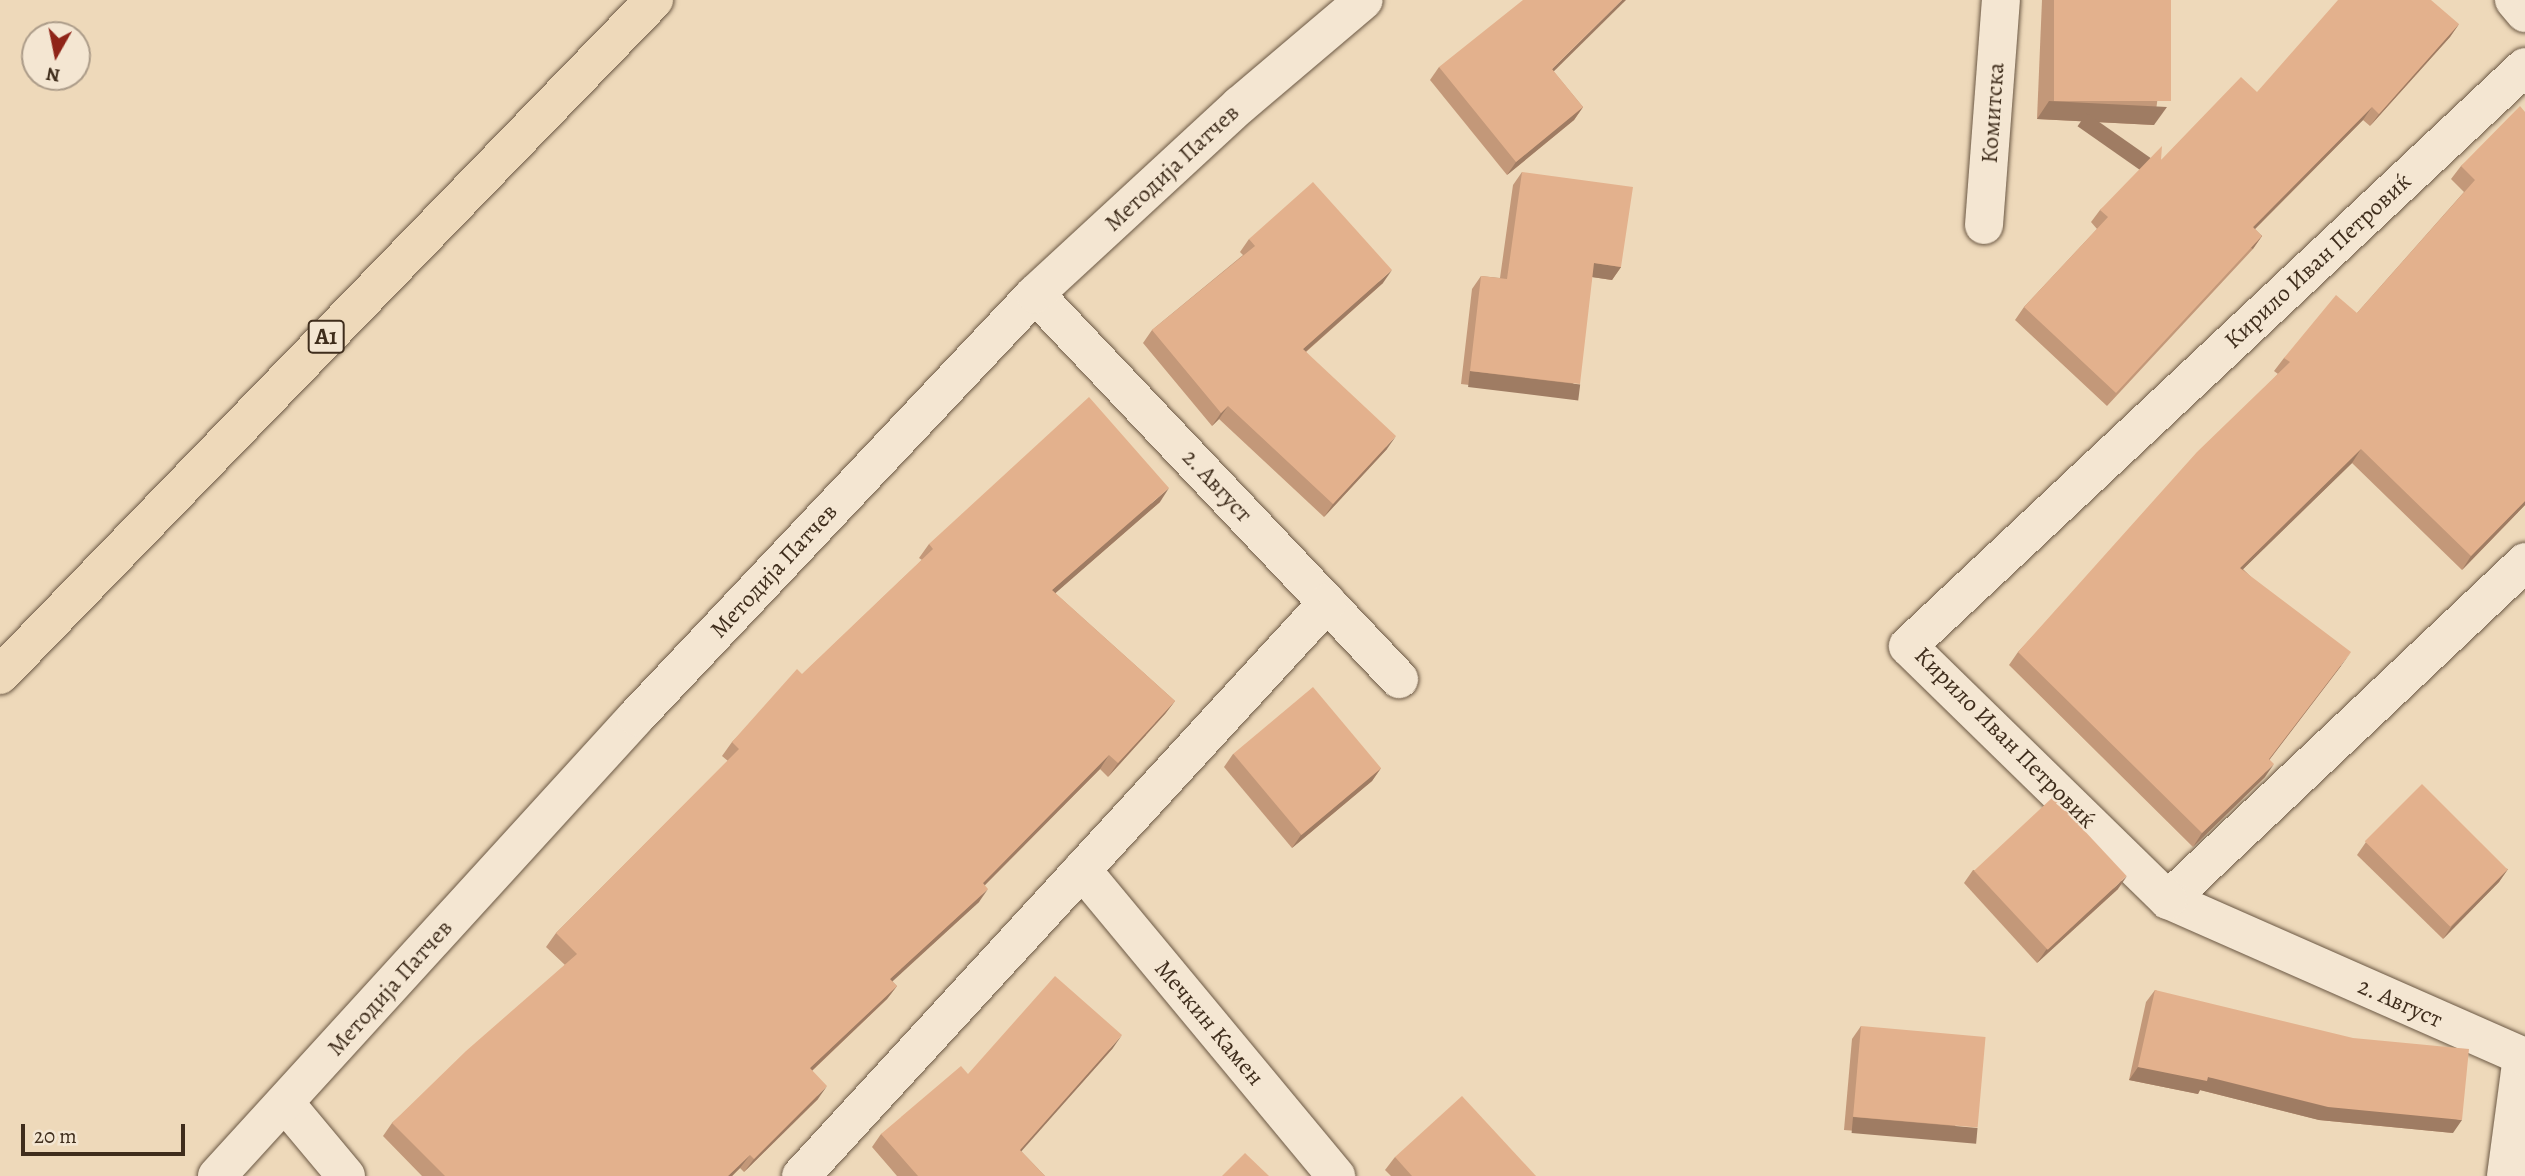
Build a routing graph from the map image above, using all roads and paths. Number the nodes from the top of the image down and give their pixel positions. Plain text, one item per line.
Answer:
1 (654, 0) edge
2 (1364, 0) edge
3 (2001, 0) edge
4 (2514, 0) edge
5 (2525, 13) edge
6 (2525, 67) edge
7 (1984, 225) dead end
8 (1035, 294) junction
9 (2525, 562) edge
10 (1327, 603) junction
11 (0, 676) edge
12 (1399, 679) dead end
13 (1082, 870) junction
14 (2168, 900) junction
15 (285, 1103) junction
16 (819, 1169) edge
17 (217, 1176) edge
18 (346, 1176) edge
19 (1336, 1176) edge
20 (2506, 1176) edge

1 - 11 main road, A1
2 - 8 street, Методиjа Патчев
3 - 7 street, Комитска
4 - 5 street
6 - 14 street, Кирило Иван Петровиќ
8 - 10 street, 2. Август
8 - 15 street, Методиjа Патчев
9 - 14 street
10 - 12 street, 2. Август
10 - 13 street
13 - 16 street
13 - 19 street, Мечкин Камен
14 - 20 street, 2. Август
15 - 17 street, Методиjа Патчев
15 - 18 street

